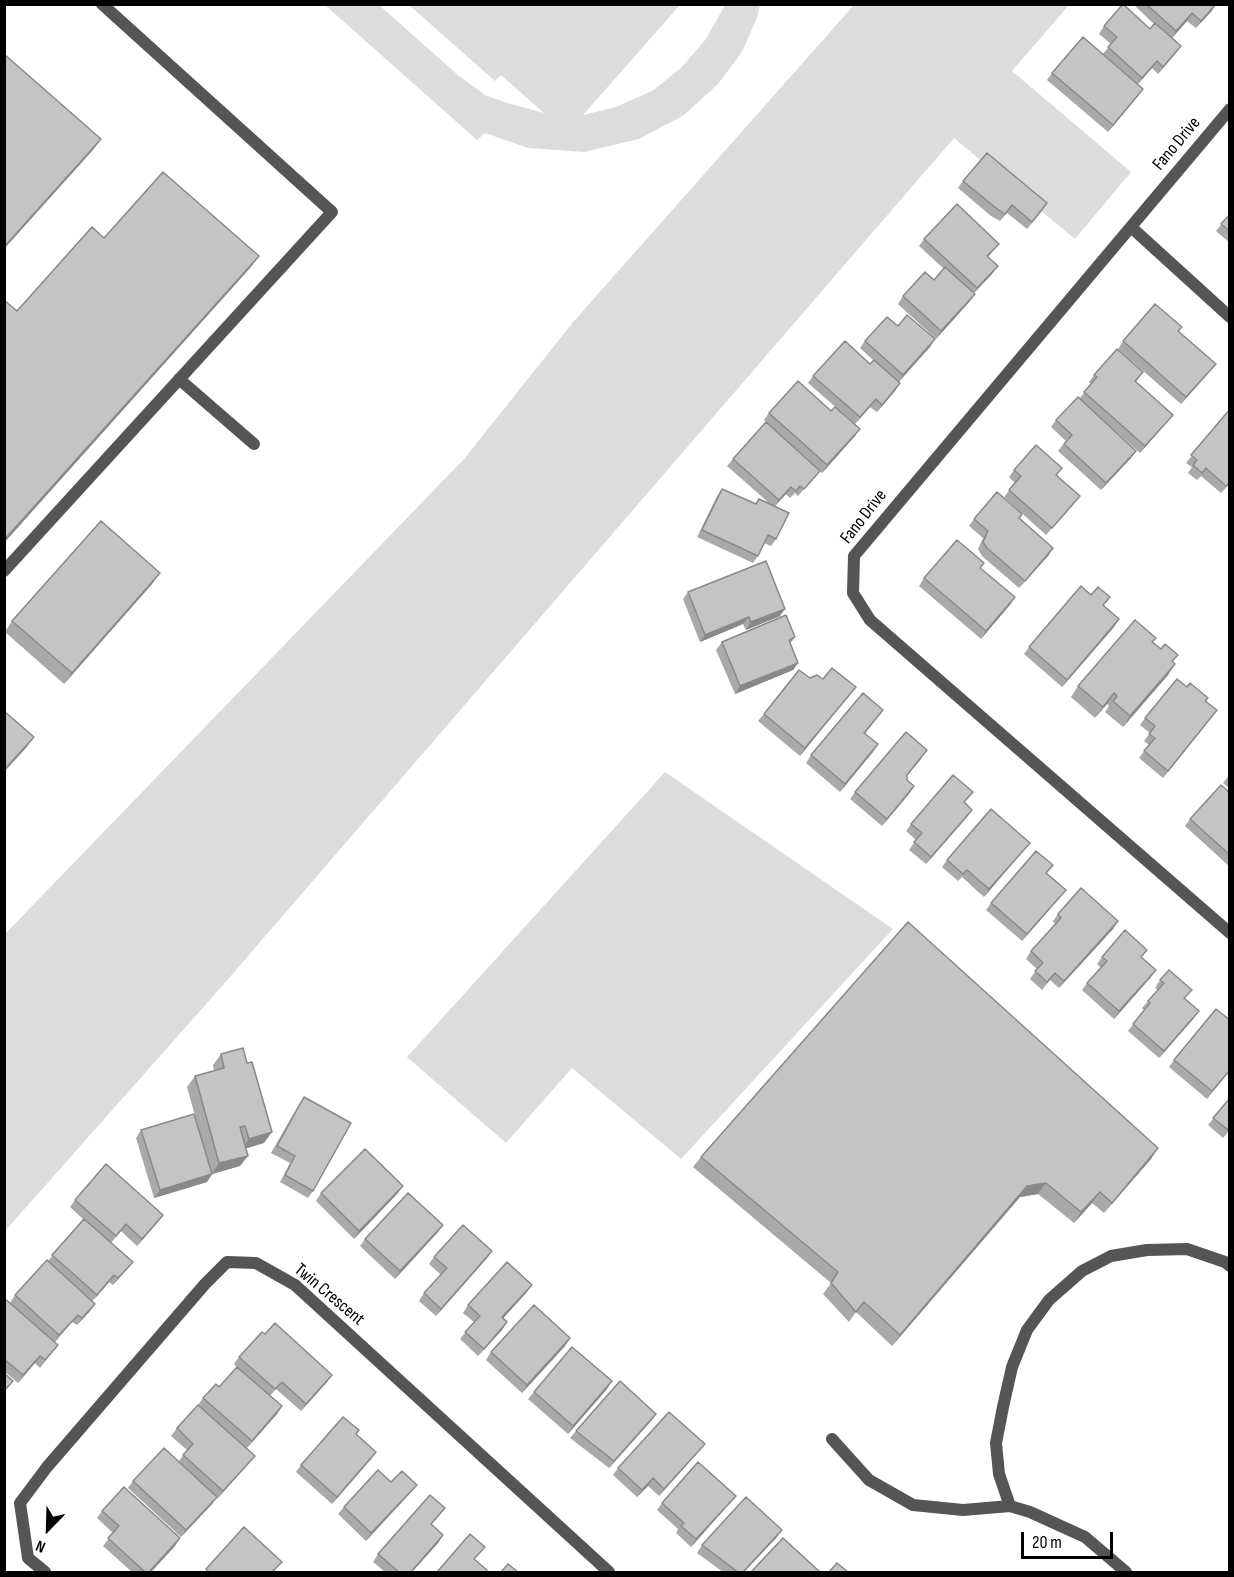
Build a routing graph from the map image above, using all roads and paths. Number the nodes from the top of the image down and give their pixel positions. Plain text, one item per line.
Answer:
1 (102, 4) edge
2 (1230, 109) edge
3 (1131, 227) junction
4 (1230, 316) edge
5 (179, 379) junction
6 (254, 444) dead end
7 (4, 571) edge
8 (1230, 933) edge
9 (1230, 1266) edge
10 (832, 1439) dead end
11 (1010, 1506) junction
12 (45, 1572) edge
13 (609, 1572) edge
14 (1126, 1572) edge

1 - 5 street
2 - 3 street, Fano Drive
3 - 4 street
3 - 8 street, Fano Drive
5 - 6 street
5 - 7 street
9 - 11 street
10 - 11 street
11 - 14 street
12 - 13 street, Twin Crescent

